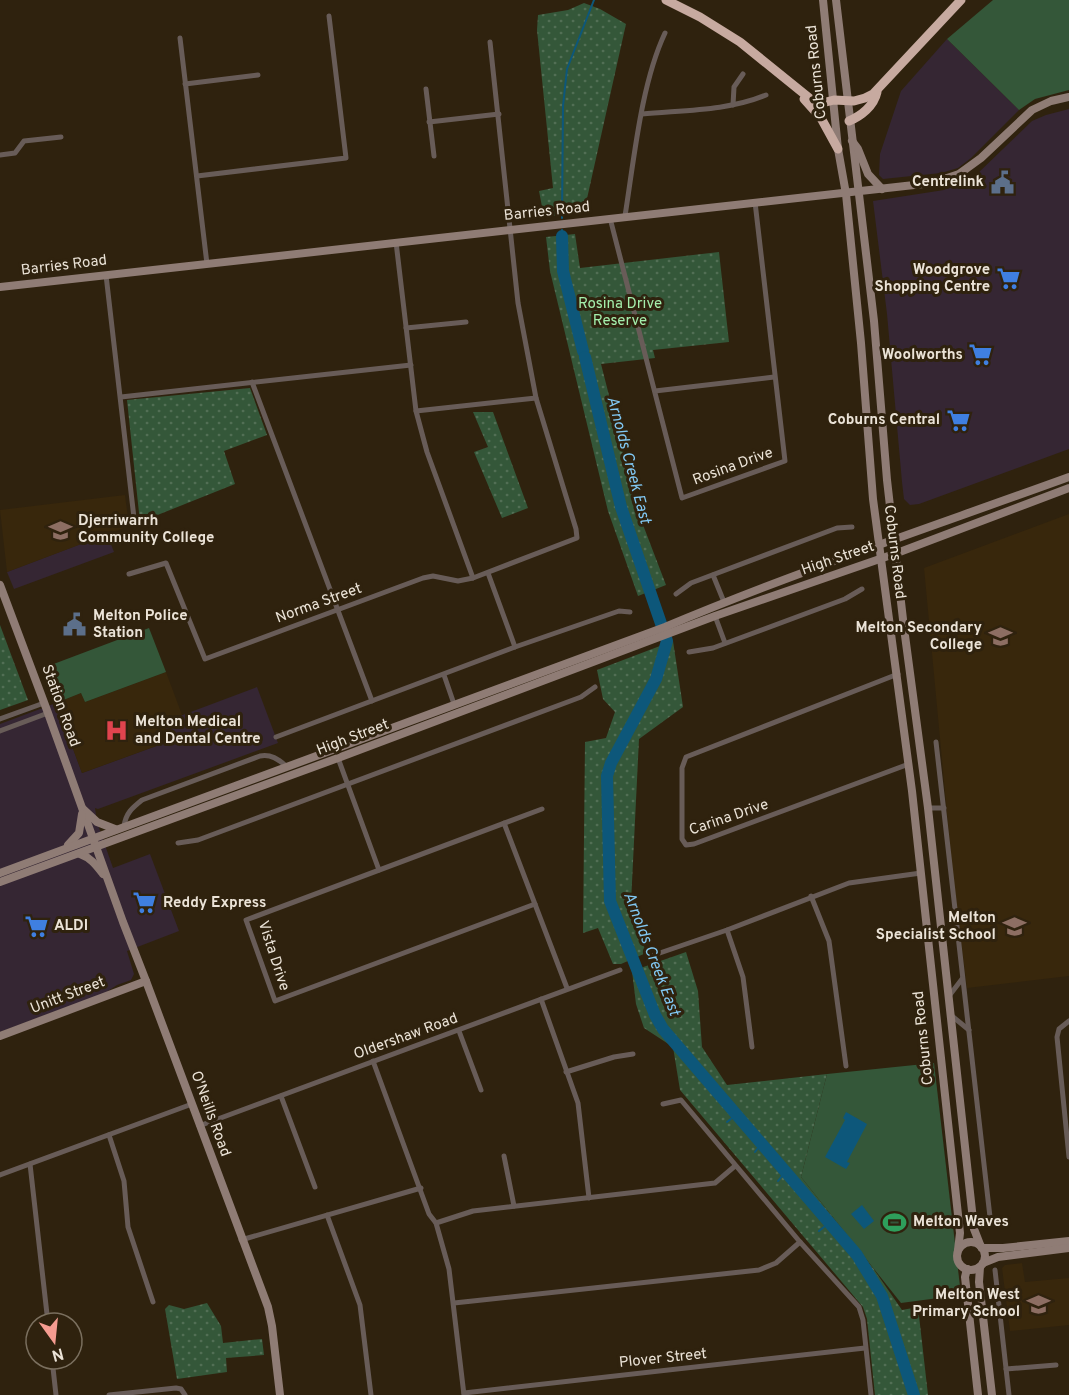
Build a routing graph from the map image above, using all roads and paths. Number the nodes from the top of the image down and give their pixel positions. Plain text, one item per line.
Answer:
1 (666, 0) edge
2 (823, 0) edge
3 (836, 0) edge
4 (961, 0) edge
5 (329, 16) dead end
6 (665, 33) dead end
7 (180, 38) dead end
8 (490, 42) dead end
9 (743, 74) dead end
10 (258, 75) dead end
11 (184, 84) junction
12 (793, 87) junction
13 (426, 89) dead end
14 (877, 90) junction
15 (766, 95) dead end
16 (1069, 97) edge
17 (834, 100) junction
18 (847, 100) junction
19 (733, 105) junction
20 (499, 114) junction
21 (642, 114) junction
22 (849, 121) junction
23 (429, 122) junction
24 (61, 137) dead end
25 (851, 140) junction
26 (838, 149) junction
27 (0, 155) edge
28 (434, 156) dead end
29 (197, 176) junction
30 (882, 189) junction
31 (859, 192) junction
32 (846, 194) junction
33 (755, 202) junction
34 (625, 216) junction
35 (610, 218) junction
36 (511, 229) junction
37 (396, 242) junction
38 (207, 264) junction
39 (106, 275) junction
40 (0, 287) edge
41 (466, 322) dead end
42 (859, 324) junction
43 (874, 324) junction
44 (406, 328) junction
45 (411, 365) junction
46 (774, 377) junction
47 (252, 382) junction
48 (655, 391) junction
49 (121, 397) junction
50 (536, 398) junction
51 (416, 411) junction
52 (1069, 477) edge
53 (1069, 488) edge
54 (134, 518) dead end
55 (852, 527) dead end
56 (895, 539) junction
57 (879, 545) junction
58 (897, 553) junction
59 (880, 559) junction
60 (488, 573) junction
61 (129, 574) dead end
62 (713, 575) junction
63 (473, 578) junction
64 (0, 585) edge
65 (862, 589) dead end
66 (2, 592) edge
67 (676, 594) dead end
68 (724, 602) junction
69 (712, 606) junction
70 (337, 610) junction
71 (630, 612) dead end
72 (728, 612) junction
73 (716, 616) junction
74 (667, 630) junction
75 (725, 643) junction
76 (515, 647) junction
77 (689, 652) dead end
78 (898, 674) junction
79 (444, 675) junction
80 (595, 687) dead end
81 (372, 702) junction
82 (44, 703) junction
83 (456, 708) junction
84 (48, 713) junction
85 (0, 719) edge
86 (0, 731) edge
87 (276, 737) dead end
88 (936, 742) dead end
89 (336, 749) junction
90 (338, 758) junction
91 (909, 765) junction
92 (286, 766) junction
93 (348, 785) junction
94 (82, 808) junction
95 (928, 808) junction
96 (944, 808) junction
97 (542, 809) dead end
98 (504, 823) junction
99 (120, 827) junction
100 (93, 837) junction
101 (178, 843) dead end
102 (96, 848) junction
103 (62, 850) junction
104 (80, 854) junction
105 (379, 870) junction
106 (935, 872) junction
107 (0, 873) edge
108 (921, 873) junction
109 (0, 882) edge
110 (109, 883) junction
111 (811, 896) junction
112 (535, 903) junction
113 (727, 930) junction
114 (651, 956) dead end
115 (620, 970) dead end
116 (963, 977) junction
117 (146, 981) junction
118 (567, 988) junction
119 (949, 996) junction
120 (541, 999) junction
121 (951, 1016) junction
122 (1069, 1021) edge
123 (969, 1030) junction
124 (459, 1031) junction
125 (0, 1036) edge
126 (752, 1047) dead end
127 (633, 1054) dead end
128 (373, 1061) junction
129 (846, 1066) dead end
130 (566, 1072) junction
131 (958, 1081) junction
132 (943, 1083) junction
133 (481, 1090) dead end
134 (281, 1096) junction
135 (192, 1104) junction
136 (663, 1104) dead end
137 (200, 1126) junction
138 (109, 1135) junction
139 (1069, 1152) edge
140 (504, 1156) dead end
141 (1069, 1157) edge
142 (30, 1164) junction
143 (735, 1166) junction
144 (0, 1175) edge
145 (315, 1187) dead end
146 (421, 1188) junction
147 (590, 1198) junction
148 (514, 1206) junction
149 (327, 1215) junction
150 (990, 1217) dead end
151 (436, 1223) junction
152 (241, 1240) junction
153 (1069, 1241) edge
154 (800, 1242) junction
155 (981, 1247) junction
156 (1069, 1248) edge
157 (958, 1250) junction
158 (981, 1265) junction
159 (966, 1269) junction
160 (995, 1270) dead end
161 (153, 1302) dead end
162 (454, 1303) junction
163 (47, 1311) edge
164 (865, 1348) junction
165 (1056, 1365) dead end
166 (1006, 1369) junction
167 (53, 1371) edge
168 (464, 1394) edge
169 (56, 1395) edge
170 (109, 1395) edge
171 (185, 1395) edge
172 (280, 1395) edge
173 (371, 1395) edge
174 (871, 1395) edge
175 (978, 1395) edge
176 (992, 1395) edge
177 (1009, 1395) edge

1 - 12 highway
2 - 17 street, Coburns Road
3 - 18 street, Coburns Road
4 - 14 highway
5 - 29 street
6 - 21 street
7 - 11 street
8 - 20 street
9 - 19 street
10 - 11 street
11 - 29 street
12 - 17 highway
12 - 26 highway
13 - 23 street
14 - 18 highway
14 - 22 highway
15 - 19 street
16 - 30 street, Barries Road
17 - 18 highway
17 - 26 street, Coburns Road
18 - 22 street, Coburns Road
19 - 21 street
20 - 23 street
20 - 36 street
21 - 34 street
22 - 25 street, Coburns Road
23 - 28 street
24 - 27 street
25 - 30 street
25 - 31 street, Coburns Road
26 - 32 street, Coburns Road
29 - 38 street
30 - 31 street, Barries Road
31 - 32 street, Barries Road
31 - 43 street, Coburns Road
32 - 33 street, Barries Road
32 - 42 street, Coburns Road
33 - 34 street, Barries Road
33 - 46 street, Rosina Drive
34 - 35 street, Barries Road
35 - 36 street, Barries Road
35 - 48 street, Rosina Drive
36 - 37 street, Barries Road
36 - 50 street
37 - 38 street, Barries Road
37 - 44 street
38 - 39 street, Barries Road
39 - 40 street, Barries Road
39 - 49 street
41 - 44 street
42 - 43 street
42 - 57 street, Coburns Road
43 - 56 street, Coburns Road
44 - 45 street
45 - 47 street
45 - 51 street
46 - 48 street
46 - 48 street, Rosina Drive
47 - 49 street
47 - 70 street
49 - 54 street
50 - 51 street
50 - 60 street, Norma Street
51 - 63 street
52 - 56 street, High Street
53 - 58 street, High Street
55 - 62 street, High Street
56 - 57 street, High Street
56 - 58 street, Coburns Road
57 - 59 street, Coburns Road
57 - 68 street, High Street
58 - 59 street, High Street
58 - 95 street, Coburns Road
59 - 72 street, High Street
59 - 78 street, Coburns Road
60 - 63 street, Norma Street
60 - 76 street
61 - 70 street, Norma Street
62 - 67 street, High Street
62 - 68 street
63 - 70 street, Norma Street
64 - 66 street, Station Road
65 - 75 street
66 - 82 street, Station Road
68 - 69 street, High Street
68 - 72 street
69 - 73 street
69 - 74 street, High Street
70 - 81 street
71 - 76 street, High Street
72 - 73 street, High Street
73 - 74 street, High Street
73 - 75 street
74 - 83 street, High Street
75 - 77 street
76 - 79 street, High Street
78 - 91 street, Coburns Road
78 - 91 street, Carina Drive
79 - 81 street, High Street
79 - 83 street
80 - 93 street
81 - 87 street, High Street
82 - 84 street, Station Road
82 - 85 street
83 - 89 street, High Street
83 - 90 street, High Street
84 - 86 street
84 - 94 street, Station Road
88 - 96 street
89 - 90 street
89 - 92 street, High Street
90 - 93 street
90 - 102 street, High Street
91 - 108 street, Coburns Road
92 - 99 street, High Street
92 - 99 street
93 - 101 street
93 - 105 street
94 - 99 street
94 - 100 street, Station Road
94 - 103 street
95 - 96 street
95 - 106 street, Coburns Road
96 - 116 street
97 - 98 street, Vista Drive
98 - 105 street, Vista Drive
98 - 112 street
99 - 100 street, High Street
100 - 102 street, Station Road
100 - 103 street, High Street
102 - 104 street, High Street
102 - 110 street, O'Neills Road
103 - 107 street, High Street
104 - 109 street, High Street
104 - 110 street
105 - 112 street, Vista Drive
106 - 108 street
106 - 119 street, Coburns Road
108 - 111 street
108 - 132 street, Coburns Road
110 - 117 street, O'Neills Road
111 - 113 street
111 - 129 street
112 - 118 street
113 - 114 street
113 - 126 street
115 - 118 street, Oldershaw Road
116 - 119 street, Coburns Road
116 - 123 street
117 - 125 street, Unitt Street
117 - 135 street, O'Neills Road
118 - 120 street, Oldershaw Road
119 - 121 street, Coburns Road
120 - 124 street, Oldershaw Road
120 - 130 street
121 - 123 street, Coburns Road
121 - 131 street, Coburns Road
122 - 139 street
123 - 150 street
124 - 128 street, Oldershaw Road
124 - 133 street
127 - 130 street
128 - 134 street, Oldershaw Road
128 - 146 street
130 - 147 street
131 - 132 street
131 - 155 street, Coburns Road
132 - 157 street, Coburns Road
134 - 137 street, Oldershaw Road
134 - 145 street
135 - 137 street, O'Neills Road
135 - 138 street
136 - 143 street
137 - 152 street, O'Neills Road
138 - 142 street
138 - 161 street
139 - 141 street
140 - 148 street
142 - 144 street
142 - 163 street
143 - 147 street
143 - 154 street
146 - 149 street
146 - 151 street
147 - 148 street
148 - 151 street
149 - 152 street
149 - 173 street
151 - 162 street
152 - 172 street, O'Neills Road
153 - 155 street
154 - 162 street
154 - 164 street
155 - 157 street
155 - 158 street
156 - 158 street
157 - 159 street
158 - 159 street
158 - 176 street
159 - 175 street
160 - 166 street
162 - 168 street
164 - 168 street, Plover Street
164 - 174 street
165 - 166 street
166 - 177 street
167 - 169 street
170 - 171 street

